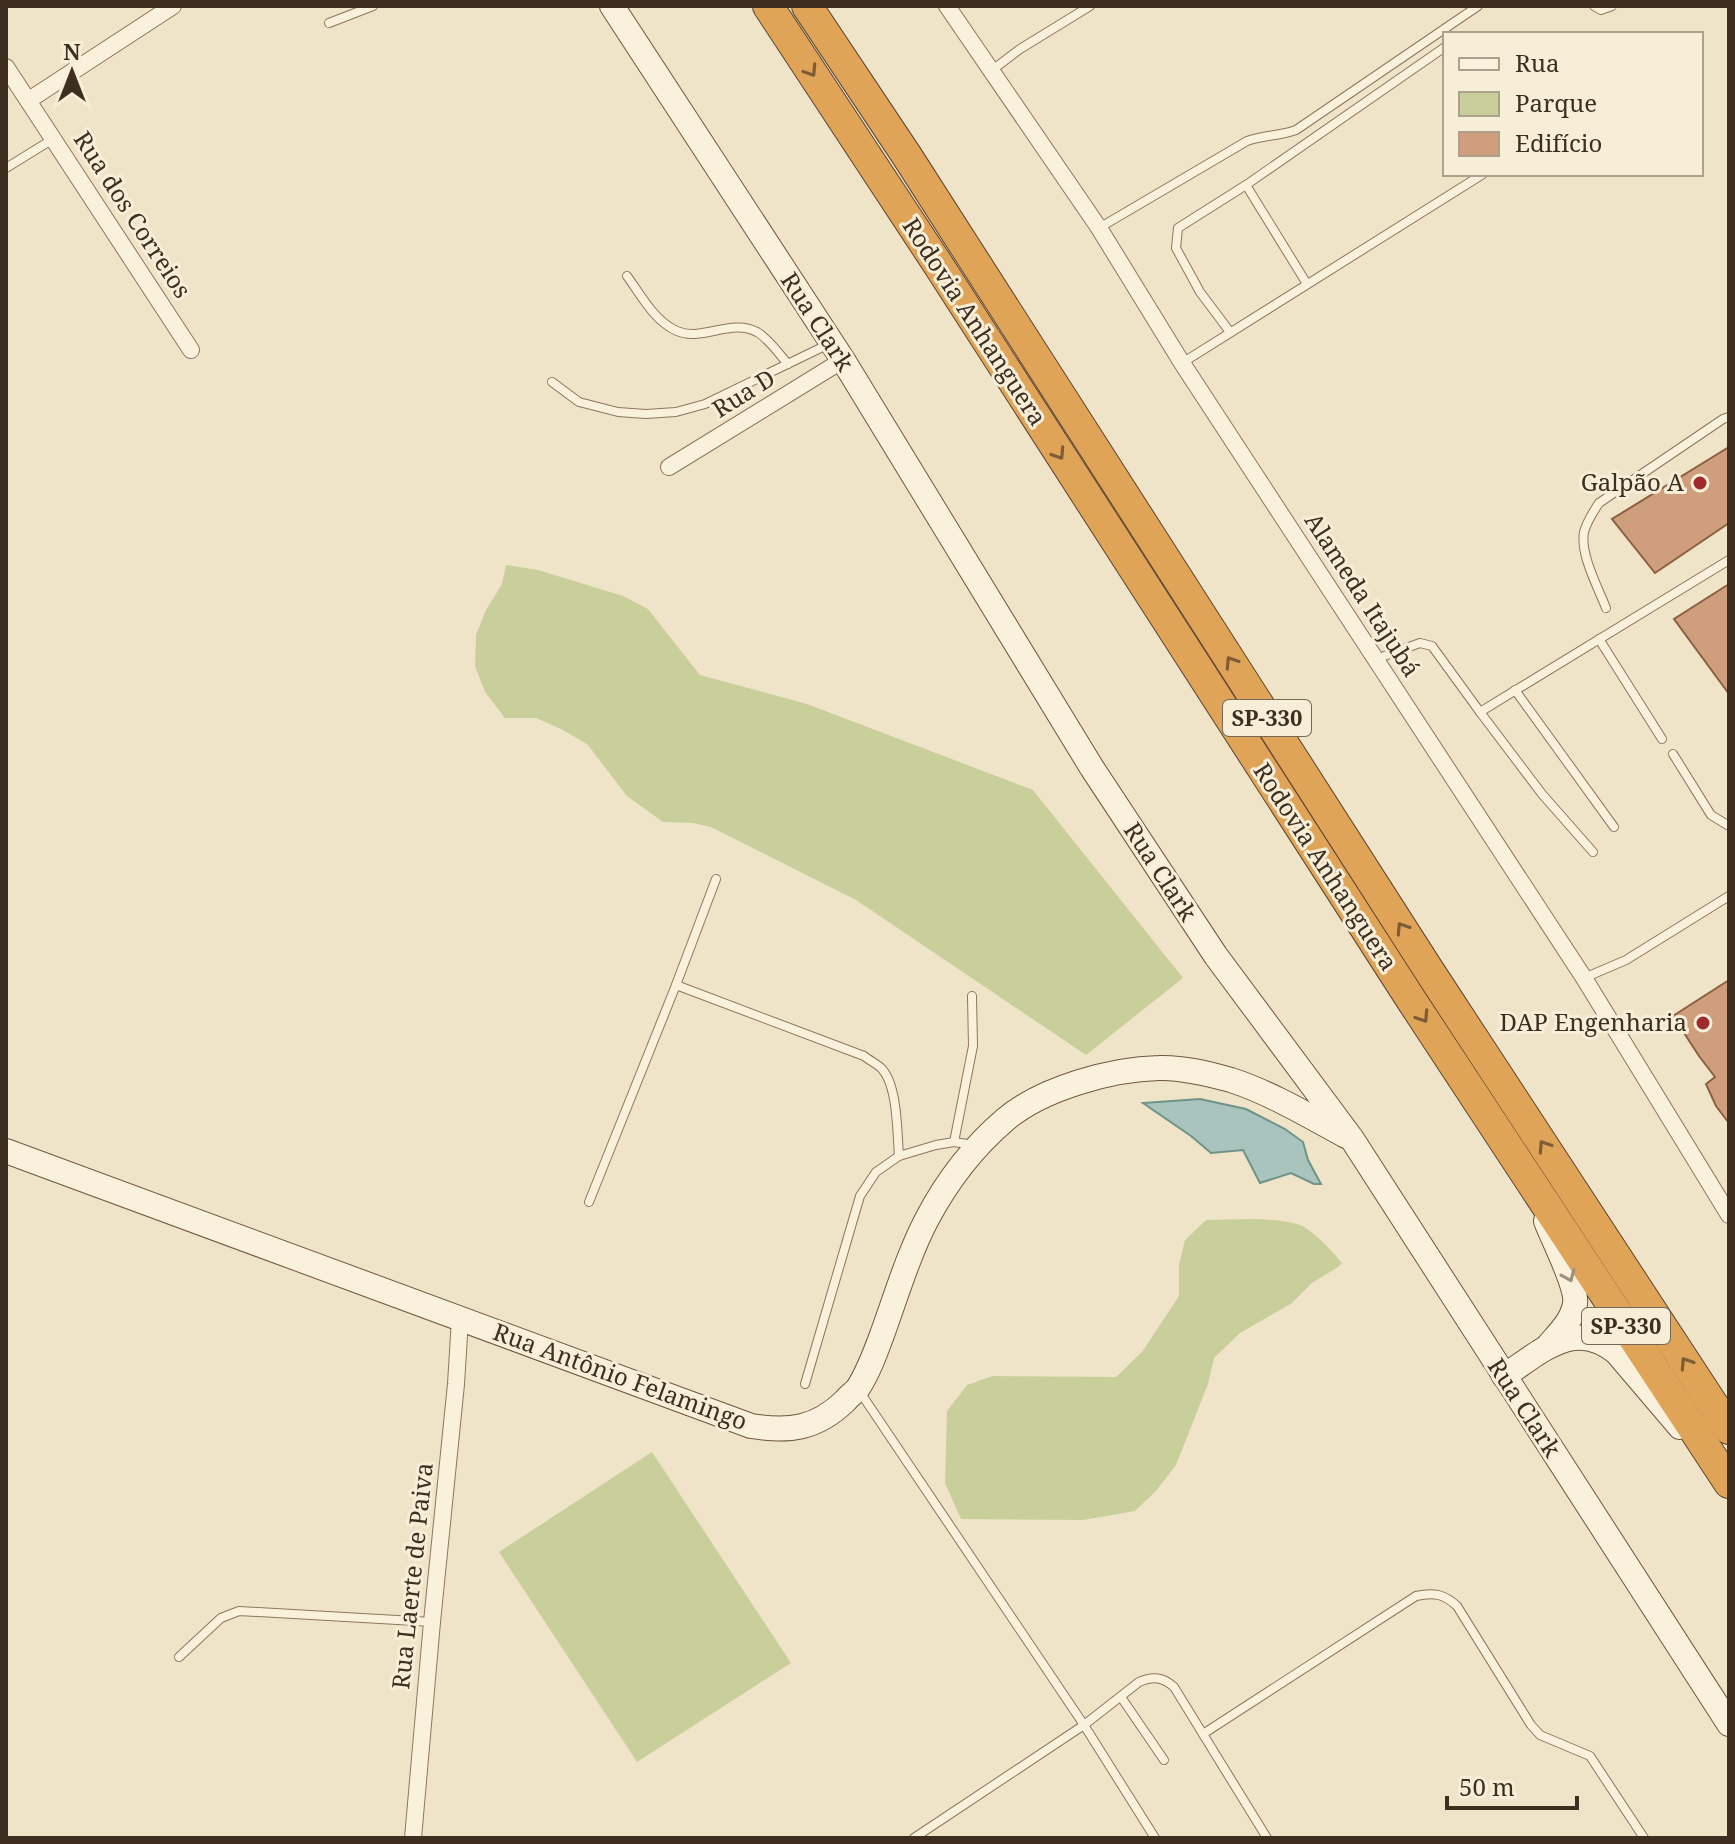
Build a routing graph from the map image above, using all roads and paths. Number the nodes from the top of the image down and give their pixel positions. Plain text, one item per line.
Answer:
1 (173, 6) edge
2 (373, 6) edge
3 (612, 6) edge
4 (768, 6) edge
5 (807, 6) edge
6 (947, 6) edge
7 (1090, 6) edge
8 (1478, 6) edge
9 (1594, 6) edge
10 (1612, 6) edge
11 (329, 23) dead end
12 (1443, 48) edge
13 (6, 67) edge
14 (990, 71) junction
15 (29, 100) junction
16 (54, 139) junction
17 (6, 168) edge
18 (1480, 176) edge
19 (1246, 185) junction
20 (1099, 228) junction
21 (627, 276) dead end
22 (1307, 284) junction
23 (1230, 332) junction
24 (191, 350) dead end
25 (837, 352) junction
26 (1182, 363) junction
27 (788, 364) junction
28 (552, 382) dead end
29 (1729, 417) edge
30 (669, 467) dead end
31 (1729, 560) edge
32 (1606, 608) dead end
33 (1599, 639) junction
34 (1376, 659) junction
35 (1515, 690) junction
36 (1480, 712) junction
37 (1662, 739) dead end
38 (1673, 754) dead end
39 (1729, 826) edge
40 (1614, 827) dead end
41 (1593, 852) dead end
42 (716, 879) dead end
43 (1729, 896) edge
44 (1584, 978) junction
45 (676, 985) junction
46 (972, 996) dead end
47 (1352, 1139) junction
48 (966, 1144) junction
49 (6, 1151) edge
50 (899, 1156) junction
51 (1529, 1178) junction
52 (589, 1202) dead end
53 (1729, 1215) edge
54 (460, 1319) junction
55 (1542, 1352) junction
56 (1504, 1376) junction
57 (805, 1384) dead end
58 (858, 1389) junction
59 (1729, 1429) edge
60 (1726, 1478) edge
61 (432, 1622) junction
62 (179, 1657) dead end
63 (1121, 1697) junction
64 (1729, 1724) edge
65 (1084, 1725) junction
66 (1203, 1734) junction
67 (1164, 1760) dead end
68 (413, 1838) edge
69 (914, 1838) edge
70 (1155, 1838) edge
71 (1267, 1838) edge
72 (1644, 1838) edge

1 - 15 street
2 - 11 lane
3 - 25 main road, Rua Clark
4 -> 51 highway, Rodovia Anhanguera / SP-330
59 -> 5 highway, Rodovia Anhanguera / SP-330
6 - 14 street, Alameda Itajubá
7 - 14 lane
8 - 20 lane
9 - 10 lane
12 - 19 lane
13 - 15 street, Rua dos Correios
14 - 20 street, Alameda Itajubá
15 - 16 street, Rua dos Correios
16 - 17 lane
16 - 24 street, Rua dos Correios
18 - 22 lane
19 - 22 lane
19 - 23 lane
20 - 26 street, Alameda Itajubá
21 - 27 lane
22 - 23 lane
23 - 26 lane
25 - 27 lane
25 - 30 street, Rua D
25 - 47 main road, Rua Clark
26 - 34 street, Alameda Itajubá
27 - 28 lane
29 - 32 lane
31 - 33 lane
33 - 35 lane
33 - 37 lane
34 - 36 lane
34 - 44 street, Alameda Itajubá
35 - 36 lane
35 - 40 lane
36 - 41 lane
38 - 39 lane
42 - 45 lane
43 - 44 lane
44 - 53 street, Alameda Itajubá
45 - 50 lane
45 - 52 lane
46 - 48 lane
47 - 48 main road, Rua Antônio Felamingo
47 - 56 main road, Rua Clark
48 - 50 lane
48 - 58 main road, Rua Antônio Felamingo
49 - 54 main road, Rua Antônio Felamingo
50 - 57 lane
51 -> 55 main road
51 - 60 highway, Rodovia Anhanguera / SP-330
54 - 58 main road, Rua Antônio Felamingo
54 - 61 street, Rua Laerte de Paiva
55 - 56 main road
55 - 60 main road
56 - 64 main road, Rua Clark
58 - 65 lane
61 - 62 lane
61 - 68 street, Rua Laerte de Paiva
63 - 65 lane
63 - 66 lane
63 - 67 lane
65 - 69 lane
65 - 70 lane
66 - 71 lane
66 - 72 lane

